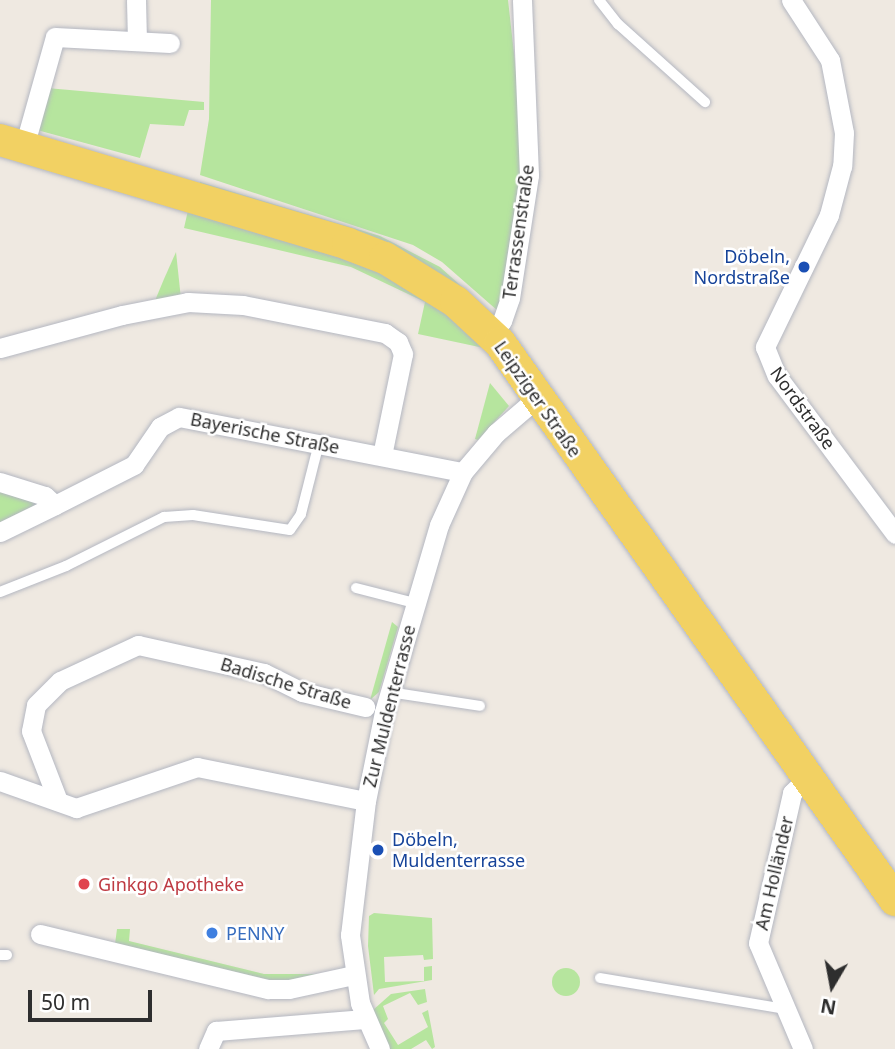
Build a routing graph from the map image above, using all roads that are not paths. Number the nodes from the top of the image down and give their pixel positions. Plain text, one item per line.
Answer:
1 (136, 0) edge
2 (522, 0) edge
3 (599, 0) edge
4 (791, 0) edge
5 (137, 40) junction
6 (170, 43) dead end
7 (705, 102) dead end
8 (12, 143) edge
9 (491, 334) junction
10 (0, 348) edge
11 (538, 397) junction
12 (319, 442) junction
13 (382, 455) junction
14 (463, 472) junction
15 (0, 482) edge
16 (55, 505) junction
17 (0, 532) edge
18 (895, 534) edge
19 (356, 588) dead end
20 (0, 592) edge
21 (415, 603) junction
22 (389, 692) junction
23 (480, 706) dead end
24 (374, 710) junction
25 (807, 778) junction
26 (0, 781) edge
27 (58, 801) junction
28 (366, 801) junction
29 (895, 900) edge
30 (40, 934) dead end
31 (354, 975) junction
32 (600, 978) dead end
33 (786, 1009) junction
34 (365, 1019) junction
35 (208, 1049) edge
36 (380, 1049) edge
37 (803, 1049) edge

1 - 5 street
2 - 9 street, Terrassenstraße
3 - 7 lane
4 - 18 street, Nordstraße
5 - 6 street
5 - 8 street
8 - 9 main road, Leipziger Straße
9 - 11 main road, Leipziger Straße
10 - 13 street
11 - 14 street, Zur Muldenterrasse
11 - 25 main road, Leipziger Straße
12 - 13 street, Bayerische Straße
12 - 16 street, Bayerische Straße
12 - 20 lane
13 - 14 street, Bayerische Straße
14 - 21 street, Zur Muldenterrasse
15 - 16 street
16 - 17 street, Bayerische Straße
19 - 21 lane
21 - 22 street, Zur Muldenterrasse
22 - 23 lane
22 - 24 street, Zur Muldenterrasse
24 - 27 street, Badische Straße
24 - 28 street, Zur Muldenterrasse
25 - 29 main road, Leipziger Straße
25 - 33 street, Am Holländer
26 - 27 street
27 - 28 street
28 - 31 street, Zur Muldenterrasse
30 - 31 street
31 - 34 street, Zur Muldenterrasse
32 - 33 lane
33 - 37 street, Am Holländer
34 - 35 street
34 - 36 street, Zur Muldenterrasse

